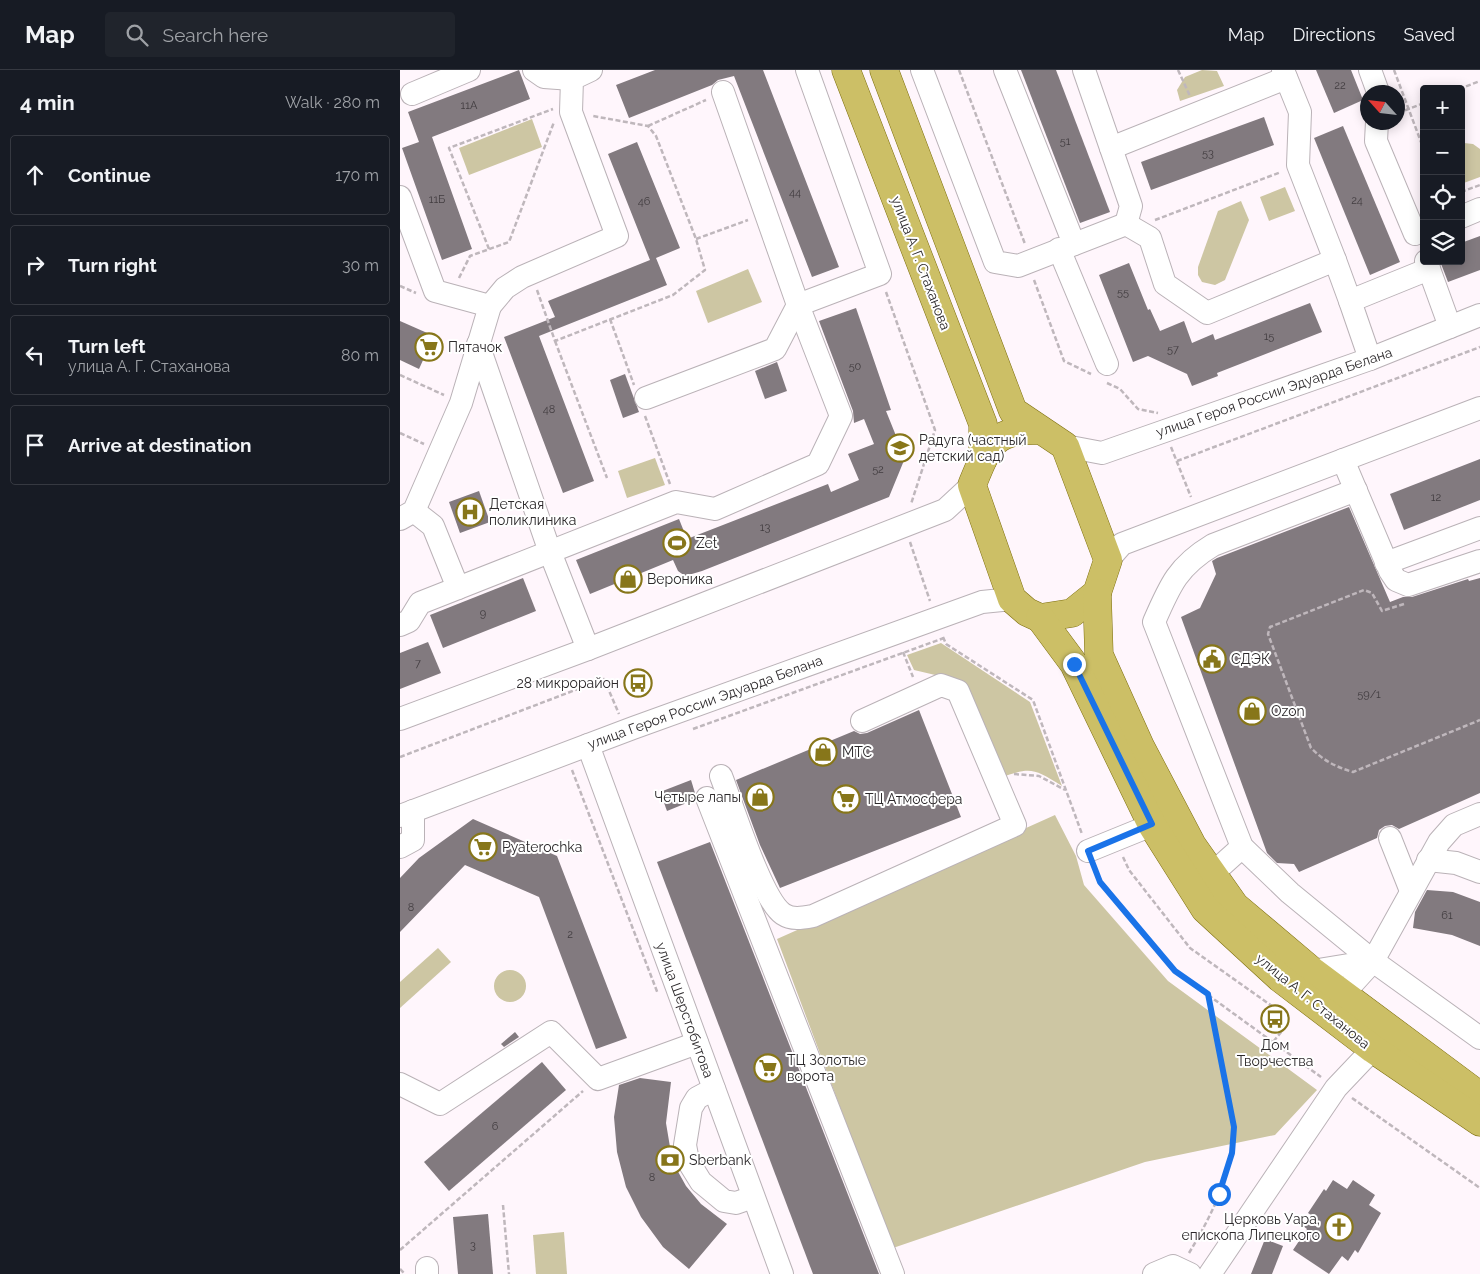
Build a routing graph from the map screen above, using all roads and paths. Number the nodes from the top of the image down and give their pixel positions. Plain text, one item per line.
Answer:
1 (469, 70) edge
2 (534, 70) edge
3 (807, 70) edge
4 (846, 70) edge
5 (884, 70) edge
6 (922, 70) edge
7 (959, 70) edge
8 (1005, 70) edge
9 (1084, 70) edge
10 (1178, 70) edge
11 (1370, 70) edge
12 (1394, 70) edge
13 (582, 74) edge
14 (1284, 74) edge
15 (445, 75) edge
16 (1480, 81) edge
17 (1375, 85) edge
18 (1465, 87) edge
19 (723, 92) joint
20 (412, 94) dead end
21 (1420, 104) edge
22 (1408, 109) junction
23 (1405, 110) edge
24 (564, 114) junction
25 (1198, 114) junction
26 (648, 126) dead end
27 (1377, 130) edge
28 (1420, 140) edge
29 (1111, 148) junction
30 (1298, 166) junction
31 (1480, 185) edge
32 (1465, 191) edge
33 (400, 197) edge
34 (1480, 210) edge
35 (766, 213) junction
36 (1465, 216) edge
37 (1130, 226) junction
38 (1420, 233) edge
39 (696, 239) dead end
40 (1066, 246) junction
41 (489, 249) junction
42 (1031, 260) junction
43 (1335, 260) junction
44 (1420, 265) edge
45 (1427, 265) edge
46 (880, 274) junction
47 (450, 295) junction
48 (1350, 301) junction
49 (798, 305) junction
50 (490, 306) junction
51 (1480, 315) edge
52 (1450, 327) junction
53 (555, 340) dead end
54 (478, 344) junction
55 (1480, 347) edge
56 (1370, 359) junction
57 (1107, 364) dead end
58 (400, 375) edge
59 (646, 398) dead end
60 (461, 403) junction
61 (1480, 408) edge
62 (1040, 430) junction
63 (1165, 430) junction
64 (400, 434) edge
65 (1065, 446) junction
66 (439, 451) junction
67 (983, 459) junction
68 (1343, 460) junction
69 (1177, 461) junction
70 (607, 478) dead end
71 (972, 485) junction
72 (1356, 490) junction
73 (407, 515) edge
74 (1198, 515) junction
75 (904, 526) junction
76 (1480, 528) edge
77 (550, 552) junction
78 (1108, 560) junction
79 (1480, 561) edge
80 (1399, 585) junction
81 (458, 588) junction
82 (1097, 593) junction
83 (1012, 599) junction
84 (1040, 618) junction
85 (400, 625) edge
86 (940, 628) junction
87 (588, 649) junction
88 (903, 652) junction
89 (920, 695) junction
90 (619, 714) dead end
91 (400, 719) edge
92 (1480, 720) edge
93 (862, 722) dead end
94 (693, 729) dead end
95 (588, 745) junction
96 (566, 753) junction
97 (400, 757) edge
98 (721, 776) dead end
99 (997, 782) junction
100 (1067, 791) junction
101 (707, 798) dead end
102 (407, 814) edge
103 (1480, 814) edge
104 (1152, 824) junction
105 (1390, 838) dead end
106 (1114, 840) junction
107 (400, 847) edge
108 (1242, 847) junction
109 (1088, 851) junction
110 (1428, 860) junction
111 (1480, 872) edge
112 (1212, 874) junction
113 (1410, 892) junction
114 (1373, 961) junction
115 (1312, 971) junction
116 (1208, 994) junction
117 (1343, 994) junction
118 (661, 1003) dead end
119 (1480, 1038) edge
120 (1273, 1042) junction
121 (697, 1043) junction
122 (1373, 1049) junction
123 (598, 1079) junction
124 (400, 1084) edge
125 (1336, 1088) junction
126 (714, 1089) junction
127 (1480, 1096) edge
128 (1480, 1122) edge
129 (1480, 1188) edge
130 (753, 1197) junction
131 (503, 1205) dead end
132 (400, 1250) edge
133 (400, 1269) edge
134 (1185, 1271) edge
135 (405, 1274) edge
136 (509, 1274) edge
137 (782, 1274) edge
138 (893, 1274) edge
139 (1154, 1274) edge
140 (1210, 1274) edge

1 - 15 street
2 - 13 street
3 - 46 street
4 - 67 main road, улица А. Г. Стаханова
5 - 62 main road
6 - 42 street
7 - 42 path
8 - 40 street
9 - 29 street
10 - 25 path
11 - 17 street
12 - 22 path
13 - 24 street
14 - 25 street
14 - 30 street
15 - 20 street
16 - 18 path
19 - 26 path
19 - 35 street
21 - 22 path
22 - 23 path
22 - 28 path
24 - 41 path
24 - 41 path
24 - 50 street
25 - 29 street
27 - 38 street
29 - 37 street
30 - 37 path
30 - 43 street
31 - 32 path
33 - 47 street
34 - 36 street
35 - 39 path
35 - 49 street
37 - 40 street
37 - 43 street
40 - 42 street
40 - 57 street
41 - 47 path
43 - 48 street
44 - 48 street
45 - 52 street
46 - 49 street
46 - 75 path
47 - 50 street
48 - 56 street
49 - 59 street
49 - 77 street
50 - 54 street
51 - 52 street, улица Героя России Эдуарда Белана
52 - 56 street, улица Героя России Эдуарда Белана
53 - 70 path
54 - 60 street
54 - 77 street
55 - 69 path
56 - 63 street, улица Героя России Эдуарда Белана
58 - 60 path
60 - 66 street
61 - 68 street
62 - 65 main road
62 - 67 main road
63 - 65 street, улица Героя России Эдуарда Белана
63 - 69 path
64 - 66 path
65 - 78 main road
66 - 73 street
67 - 71 main road
68 - 72 street
68 - 74 street
69 - 74 path
71 - 75 street
71 - 83 main road
72 - 80 street
72 - 108 street
73 - 81 street
74 - 78 street
75 - 86 path
75 - 87 street
76 - 80 street
77 - 81 street
77 - 87 street
78 - 82 main road
79 - 80 street
80 - 92 path
81 - 85 street
82 - 84 main road
82 - 112 main road, улица А. Г. Стаханова
83 - 84 main road
83 - 86 street, улица Героя России Эдуарда Белана
84 - 104 main road, улица А. Г. Стаханова
86 - 88 path
86 - 95 street, улица Героя России Эдуарда Белана
86 - 100 path
87 - 91 street
88 - 89 path
88 - 94 path
89 - 93 street
89 - 99 street
90 - 97 path
95 - 96 street, улица Героя России Эдуарда Белана
95 - 121 street, улица Шерстобитова
96 - 102 street, улица Героя России Эдуарда Белана
96 - 118 path
98 - 99 street
99 - 100 path
100 - 109 path
101 - 138 street
102 - 107 street
103 - 110 street
104 - 106 street
104 - 122 main road, улица А. Г. Стаханова
105 - 113 street
106 - 109 street
106 - 120 path
108 - 112 street
108 - 114 street
109 - 116 path
110 - 111 street
110 - 113 street
112 - 115 main road, улица А. Г. Стаханова
113 - 114 street
114 - 115 street
114 - 117 street
114 - 119 street
115 - 117 main road, улица А. Г. Стаханова
116 - 120 path
116 - 134 path
117 - 127 main road, улица А. Г. Стаханова
120 - 125 path
121 - 123 street
121 - 126 street, улица Шерстобитова
122 - 125 street
122 - 128 main road, улица А. Г. Стаханова
123 - 124 street
123 - 132 path
125 - 129 path
125 - 140 street
126 - 130 street, улица Шерстобитова
126 - 130 street
130 - 137 street, улица Шерстобитова
131 - 136 path
133 - 135 path
134 - 139 street

